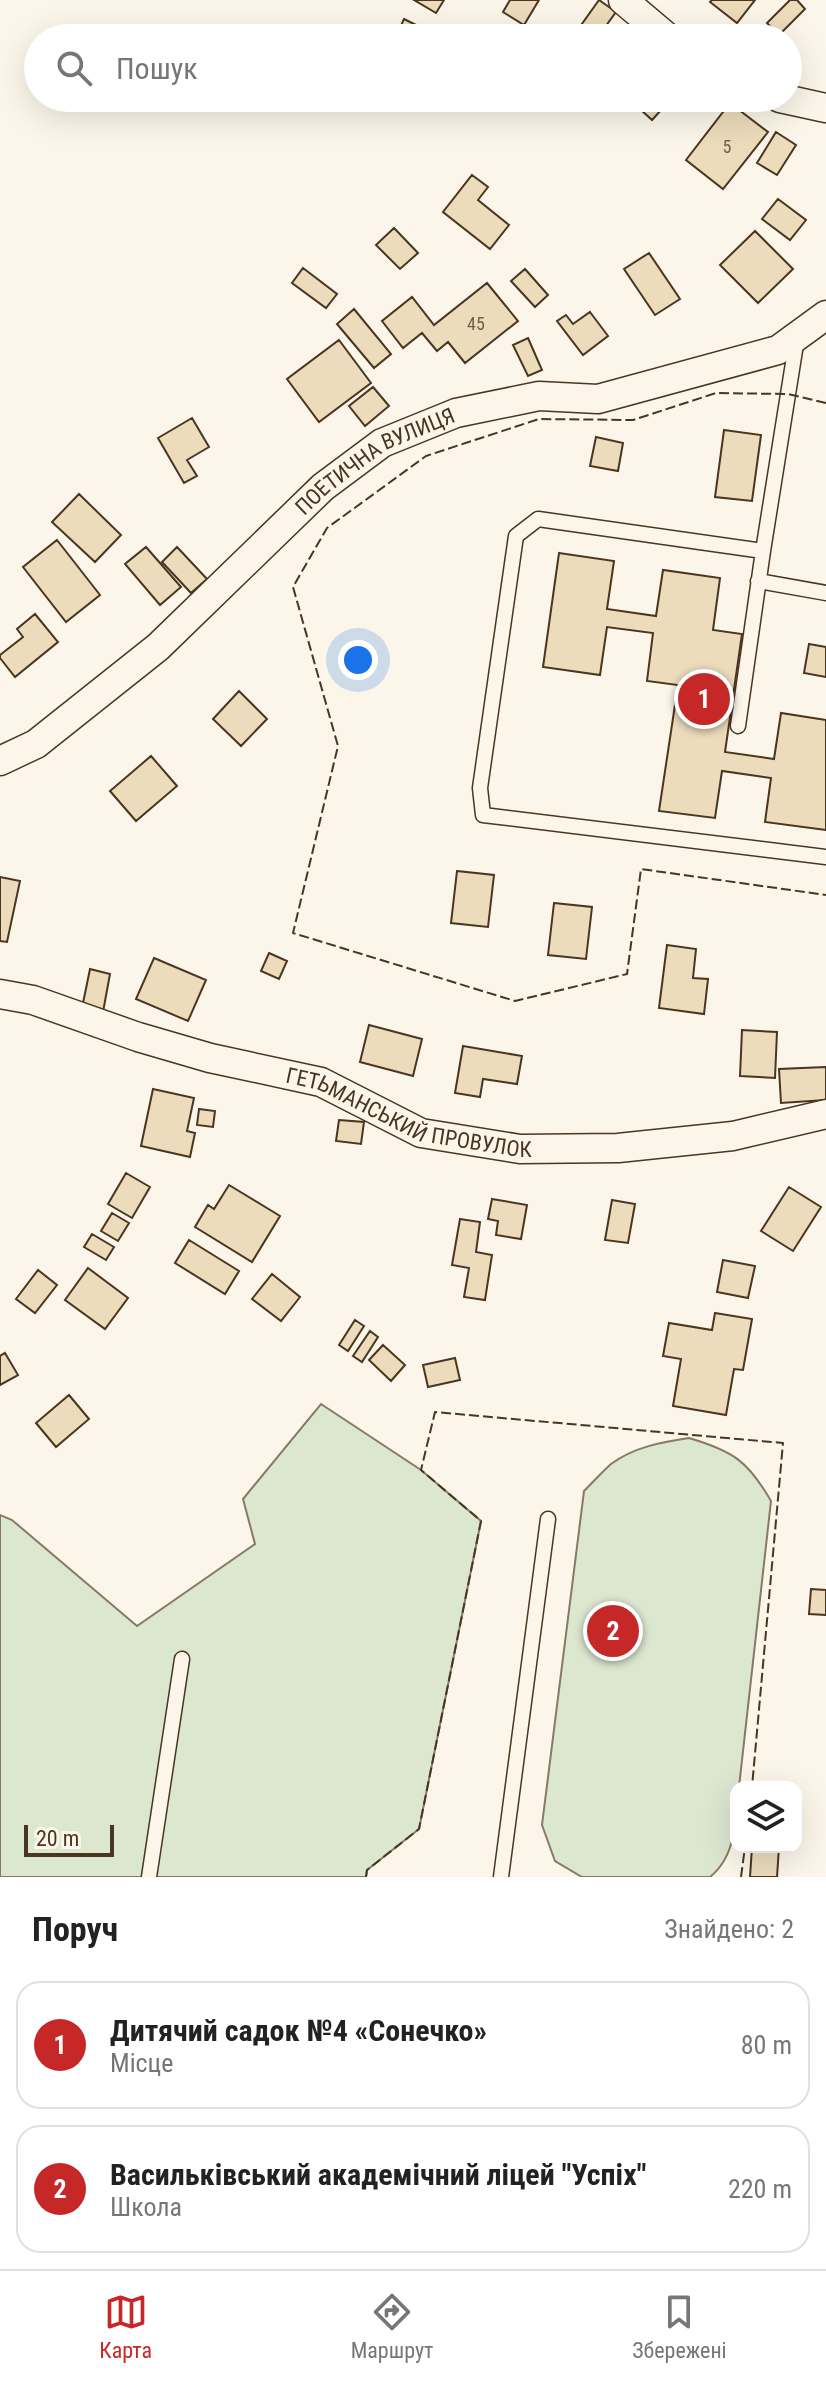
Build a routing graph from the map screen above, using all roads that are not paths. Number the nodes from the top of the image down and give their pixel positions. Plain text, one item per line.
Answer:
1 (623, 0) edge
2 (651, 24) edge
3 (802, 103) edge
4 (826, 108) edge
5 (826, 315) edge
6 (798, 336) junction
7 (763, 551) junction
8 (758, 581) junction
9 (826, 593) edge
10 (738, 726) dead end
11 (0, 761) edge
12 (826, 857) edge
13 (0, 994) edge
14 (826, 1114) edge
15 (548, 1519) dead end
16 (182, 1659) dead end
17 (149, 1877) edge
18 (501, 1877) edge

1 - 2 street
3 - 4 street
5 - 6 street, ПОЕТИЧНА ВУЛИЦЯ
6 - 7 lane
6 - 11 street, ПОЕТИЧНА ВУЛИЦЯ
7 - 8 lane
7 - 12 lane
8 - 9 lane
8 - 10 lane
13 - 14 street, ГЕТЬМАНСЬКИЙ ПРОВУЛОК
15 - 18 lane
16 - 17 lane

